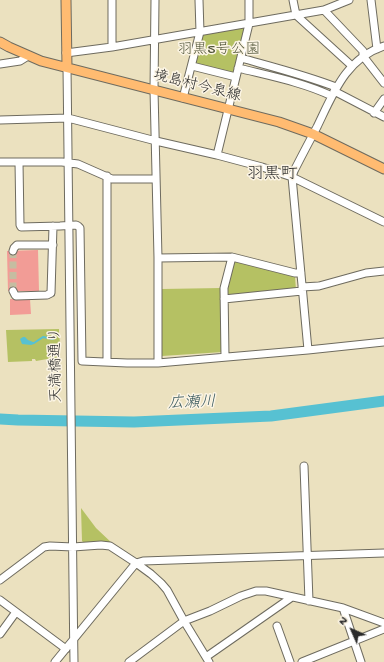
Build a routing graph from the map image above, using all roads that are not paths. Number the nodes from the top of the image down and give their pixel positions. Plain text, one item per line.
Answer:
1 (66, 0) edge
2 (112, 0) edge
3 (155, 0) edge
4 (199, 0) edge
5 (249, 0) edge
6 (293, 0) edge
7 (349, 0) edge
8 (372, 0) edge
9 (333, 3) edge
10 (324, 10) junction
11 (296, 15) junction
12 (249, 24) junction
13 (200, 32) junction
14 (155, 39) junction
15 (0, 42) edge
16 (112, 47) junction
17 (380, 48) edge
18 (66, 53) junction
19 (28, 56) junction
20 (363, 56) junction
21 (241, 58) junction
22 (260, 63) junction
23 (0, 64) edge
24 (192, 66) junction
25 (352, 66) junction
26 (67, 67) junction
27 (238, 68) junction
28 (284, 70) junction
29 (292, 72) junction
30 (264, 74) junction
31 (236, 77) junction
32 (275, 77) junction
33 (316, 79) junction
34 (296, 82) junction
35 (384, 83) edge
36 (306, 86) junction
37 (154, 90) junction
38 (334, 92) junction
39 (183, 98) junction
40 (384, 99) edge
41 (228, 109) junction
42 (374, 112) junction
43 (384, 117) edge
44 (68, 118) junction
45 (0, 120) edge
46 (313, 134) junction
47 (156, 141) junction
48 (217, 155) junction
49 (0, 162) edge
50 (19, 162) junction
51 (69, 162) junction
52 (384, 169) edge
53 (107, 176) junction
54 (292, 176) junction
55 (156, 179) junction
56 (384, 222) edge
57 (70, 225) junction
58 (53, 226) junction
59 (53, 245) junction
60 (13, 251) dead end
61 (232, 257) junction
62 (158, 258) junction
63 (384, 271) edge
64 (301, 273) junction
65 (302, 289) junction
66 (13, 291) dead end
67 (224, 299) junction
68 (384, 342) edge
69 (308, 350) junction
70 (225, 357) junction
71 (108, 362) junction
72 (158, 363) junction
73 (304, 466) dead end
74 (73, 547) junction
75 (384, 554) edge
76 (308, 556) junction
77 (136, 563) junction
78 (0, 580) edge
79 (292, 597) junction
80 (0, 600) edge
81 (309, 601) junction
82 (343, 608) junction
83 (16, 612) junction
84 (184, 621) junction
85 (384, 623) edge
86 (277, 626) dead end
87 (384, 629) edge
88 (0, 634) edge
89 (74, 640) junction
90 (354, 641) junction
91 (66, 649) junction
92 (207, 660) edge
93 (55, 662) edge
94 (74, 662) edge
95 (129, 662) edge
96 (290, 662) edge
97 (302, 662) edge
98 (361, 662) edge

1 - 18 main road
2 - 16 street
3 - 14 street
4 - 13 street
5 - 12 street
6 - 11 street
7 - 9 street
8 - 17 street
9 - 10 street
10 - 11 street
10 - 20 street
11 - 12 street
11 - 25 street
12 - 13 street
12 - 21 street
13 - 14 street
13 - 24 street
14 - 16 street
14 - 37 street
15 - 19 main road, 境島村今泉線
16 - 18 street
17 - 20 street
18 - 26 main road
19 - 23 street
19 - 26 main road, 境島村今泉線
20 - 25 street
20 - 35 street
21 - 22 street
21 - 27 street
22 - 28 street
22 - 30 street
24 - 31 street
24 - 39 street
25 - 38 street
26 - 37 main road, 境島村今泉線
26 - 44 street, 天満橋通り
27 - 30 street
27 - 31 street
28 - 29 street
28 - 32 street
29 - 33 street
29 - 34 street
30 - 32 street
31 - 41 street
32 - 34 street
33 - 36 street
33 - 38 street
34 - 36 street
36 - 38 street
37 - 39 main road, 境島村今泉線
37 - 47 street
38 - 42 street
38 - 46 street
39 - 41 main road, 境島村今泉線
40 - 42 street
41 - 46 main road, 境島村今泉線
41 - 48 street
42 - 43 street
44 - 45 street
44 - 47 street
44 - 51 street, 天満橋通り
46 - 52 main road, 境島村今泉線
46 - 54 street
47 - 48 street
47 - 55 street
48 - 54 street
49 - 50 street
50 - 51 street
50 - 58 street
51 - 53 street
51 - 57 street, 天満橋通り
53 - 55 street
53 - 71 street
54 - 56 street
54 - 64 street
55 - 62 street
57 - 58 street
57 - 71 street
57 - 74 street, 天満橋通り
58 - 59 street
59 - 60 street
59 - 66 street
61 - 62 street
61 - 64 street
61 - 67 street
62 - 72 street
63 - 65 street
64 - 65 street
65 - 67 street
65 - 69 street
67 - 70 street
68 - 69 street
69 - 70 street
70 - 72 street
71 - 72 street
73 - 76 street
74 - 77 street
74 - 78 street
74 - 89 street, 天満橋通り
75 - 76 street
76 - 77 street
76 - 81 street
77 - 84 street
77 - 89 street
79 - 81 street
79 - 84 street
79 - 92 street
80 - 83 street
81 - 82 street
82 - 85 street
82 - 90 street
83 - 88 street
83 - 91 street
84 - 92 street
84 - 95 street
86 - 96 street
87 - 90 street
89 - 91 street
89 - 94 street, 天満橋通り
90 - 97 street
90 - 98 street
91 - 93 street

